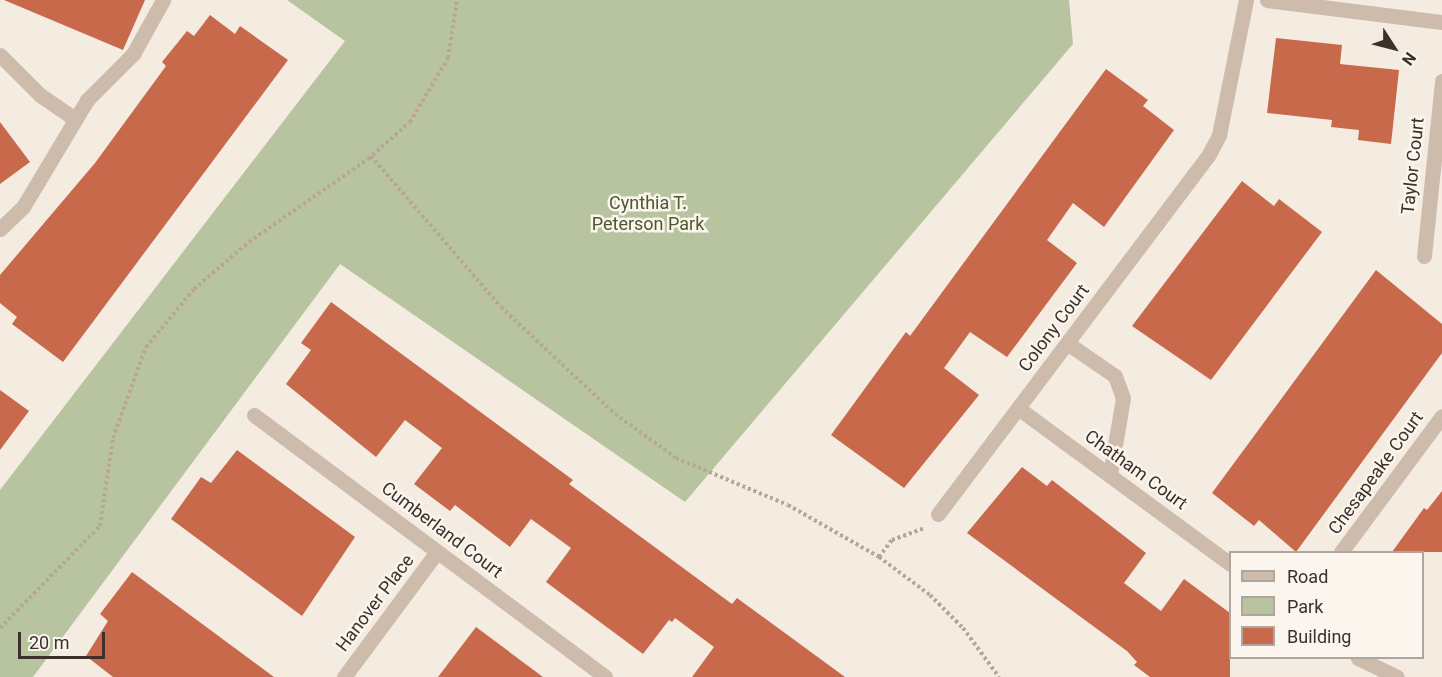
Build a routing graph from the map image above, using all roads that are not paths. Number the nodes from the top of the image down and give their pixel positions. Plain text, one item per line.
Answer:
1 (163, 0) edge
2 (1246, 0) edge
3 (1267, 0) edge
4 (1442, 22) edge
5 (0, 55) edge
6 (1442, 81) edge
7 (75, 119) junction
8 (0, 229) edge
9 (1424, 256) dead end
10 (1066, 343) junction
11 (1018, 408) junction
12 (254, 415) dead end
13 (1442, 416) edge
14 (1110, 475) junction
15 (938, 514) road end
16 (1342, 551) edge
17 (437, 552) junction
18 (1229, 563) edge
19 (1362, 659) edge
20 (344, 677) edge
21 (605, 677) edge
22 (1398, 677) edge

1 - 7 street
2 - 10 street, Colony Court
3 - 4 street
5 - 7 street
6 - 9 street, Taylor Court
7 - 8 street
10 - 11 street, Colony Court
10 - 14 street
11 - 14 street, Chatham Court
11 - 15 street, Colony Court
12 - 17 street, Cumberland Court
13 - 16 street, Chesapeake Court
14 - 18 street, Chatham Court
17 - 20 street, Hanover Place
17 - 21 street, Cumberland Court
19 - 22 street

